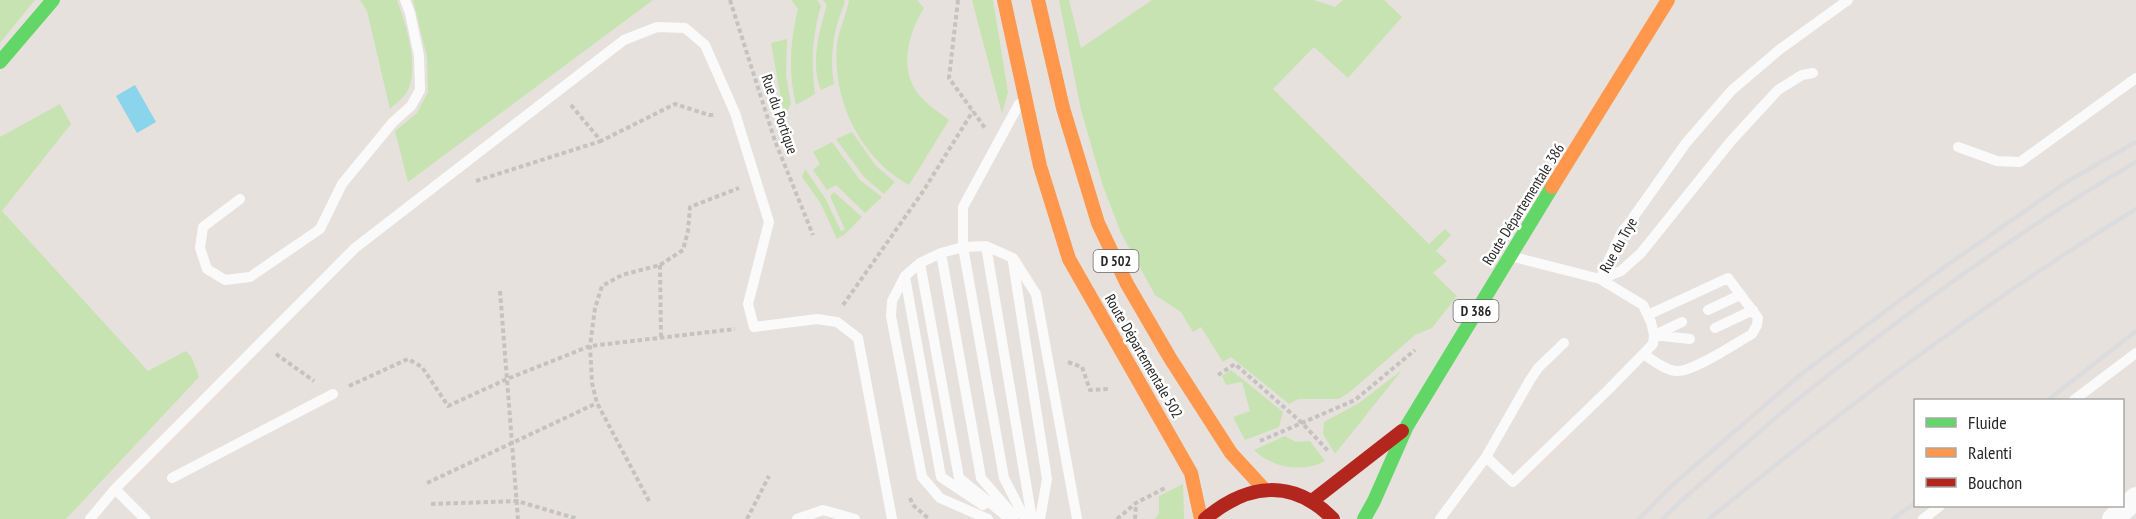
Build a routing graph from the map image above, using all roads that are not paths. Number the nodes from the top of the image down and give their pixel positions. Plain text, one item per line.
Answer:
1 (53, 0) edge
2 (405, 0) edge
3 (1004, 0) edge
4 (1038, 0) edge
5 (1668, 0) edge
6 (1848, 0) edge
7 (0, 62) edge
8 (1813, 73) dead end
9 (2136, 78) edge
10 (1025, 94) junction
11 (1958, 147) dead end
12 (240, 199) dead end
13 (986, 246) junction
14 (963, 247) junction
15 (941, 253) junction
16 (1510, 256) junction
17 (1012, 258) junction
18 (920, 263) junction
19 (905, 276) junction
20 (1600, 279) junction
21 (1740, 295) junction
22 (1708, 310) dead end
23 (1752, 310) junction
24 (1647, 315) junction
25 (1682, 322) dead end
26 (1715, 328) dead end
27 (1654, 335) junction
28 (1690, 339) dead end
29 (1564, 343) dead end
30 (2136, 352) edge
31 (1643, 354) junction
32 (333, 394) road end
33 (2075, 399) edge
34 (1407, 426) junction
35 (1486, 457) junction
36 (172, 478) dead end
37 (115, 489) junction
38 (1264, 489) junction
39 (2136, 498) edge
40 (1312, 501) junction
41 (1939, 507) edge
42 (90, 519) edge
43 (145, 519) edge
44 (797, 519) edge
45 (855, 519) edge
46 (892, 519) edge
47 (988, 519) edge
48 (1004, 519) edge
49 (1010, 519) edge
50 (1017, 519) edge
51 (1024, 519) edge
52 (1032, 519) edge
53 (1040, 519) edge
54 (1077, 519) edge
55 (1203, 519) edge
56 (1333, 519) edge
57 (1364, 519) edge
58 (1440, 519) edge
59 (1923, 519) edge
60 (2113, 519) edge

1 - 7 main road
2 - 12 lane
3 - 10 main road, Route Départementale 502 / D 502
4 - 38 main road, Route Départementale 502 / D 502
5 - 16 main road, Route Départementale 386 / D 386
6 - 20 lane, Rue du Trye
8 - 20 lane, Rue du Trye
9 - 11 lane
10 - 14 lane
10 - 55 main road, Route Départementale 502 / D 502
13 - 14 lane
13 - 17 lane
13 - 52 lane
14 - 15 lane
14 - 51 lane
15 - 18 lane
15 - 50 lane
16 - 20 lane
16 - 34 main road, Route Départementale 386 / D 386
17 - 53 lane
17 - 54 lane
18 - 19 lane
18 - 49 lane
19 - 47 lane
19 - 48 lane
20 - 24 lane
21 - 22 lane
21 - 23 lane
21 - 24 lane
23 - 26 lane
23 - 31 lane
24 - 27 lane
25 - 27 lane
27 - 28 lane
27 - 31 lane
29 - 35 lane
30 - 33 lane
31 - 35 lane
32 - 36 lane
34 - 40 main road, Route Départementale 386 / D 386
34 - 57 main road, Route Départementale 386 / D 386
35 - 58 lane
37 - 42 lane
37 - 43 lane
37 - 46 lane
38 - 40 main road
38 - 55 main road
39 - 60 street
40 - 56 main road
41 - 59 lane
44 - 45 lane

